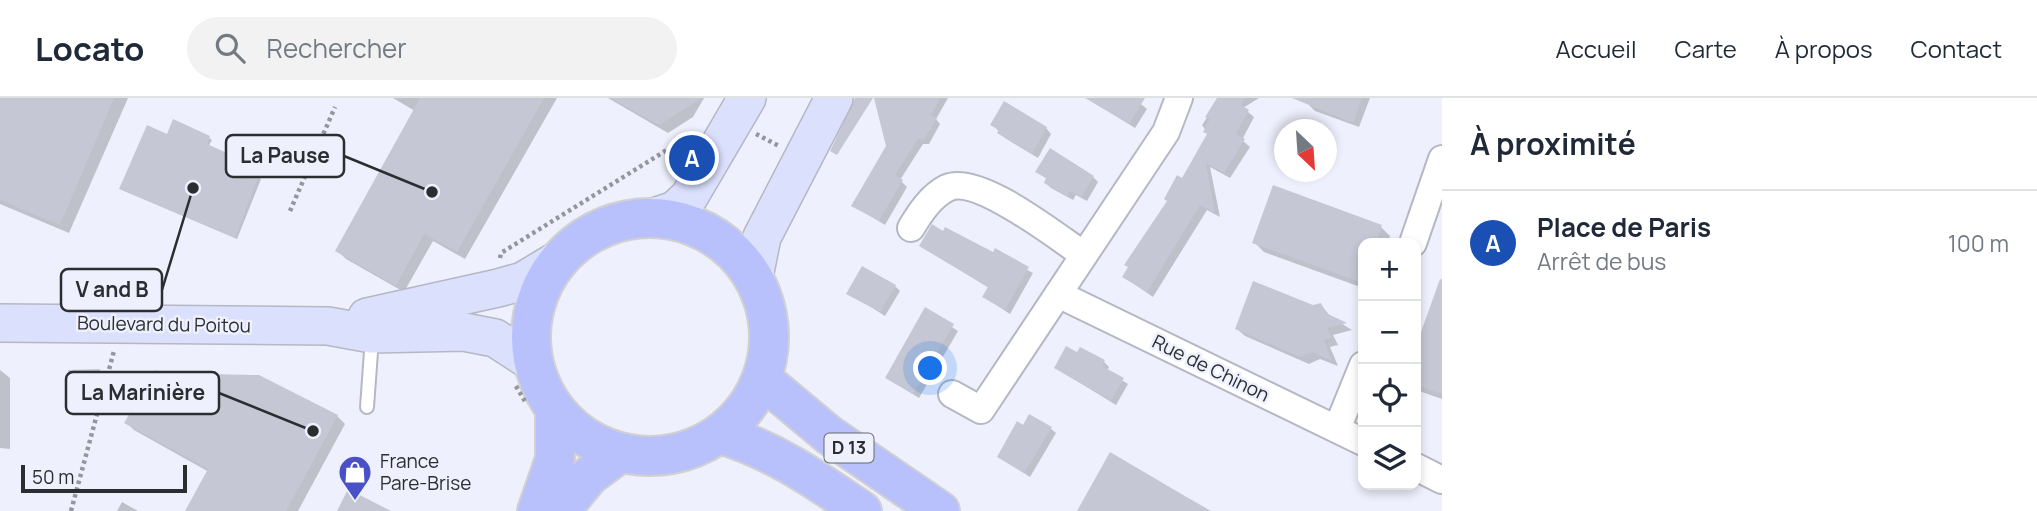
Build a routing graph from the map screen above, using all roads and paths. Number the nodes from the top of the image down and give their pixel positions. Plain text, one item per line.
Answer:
1 (747, 98) edge
2 (834, 98) edge
3 (1179, 98) edge
4 (335, 107) dead end
5 (700, 129) dead end
6 (1442, 159) edge
7 (290, 211) dead end
8 (654, 217) junction
9 (911, 228) dead end
10 (1415, 238) edge
11 (1084, 255) junction
12 (558, 260) junction
13 (499, 266) dead end
14 (754, 277) junction
15 (1058, 294) junction
16 (0, 323) edge
17 (125, 324) junction
18 (328, 326) junction
19 (372, 334) junction
20 (532, 362) junction
21 (1358, 377) edge
22 (762, 379) junction
23 (952, 394) dead end
24 (367, 407) dead end
25 (555, 410) junction
26 (1336, 429) junction
27 (720, 434) junction
28 (1358, 440) edge
29 (620, 453) junction
30 (1421, 470) edge
31 (1442, 480) edge
32 (856, 509) edge
33 (71, 511) edge
34 (537, 511) edge
35 (560, 511) edge
36 (940, 511) edge

1 - 8 main road
2 - 14 main road
3 - 11 street
4 - 7 path
5 - 13 path
6 - 10 street
8 - 12 main road
8 - 14 main road
9 - 11 street
11 - 15 street
12 - 18 main road, Boulevard du Poitou
12 - 20 main road
14 - 22 main road
15 - 23 street
15 - 26 street, Rue de Chinon
16 - 17 main road, Boulevard du Poitou
17 - 18 main road, Boulevard du Poitou
17 - 33 path
18 - 19 main road, Boulevard du Poitou
19 - 20 main road, Boulevard du Poitou
19 - 24 lane
20 - 25 main road
21 - 26 street
22 - 27 main road
22 - 36 main road, D 13
25 - 29 main road
25 - 34 main road
26 - 28 street, Rue de Chinon
27 - 29 main road
27 - 32 main road, D 13
29 - 35 main road
30 - 31 street

